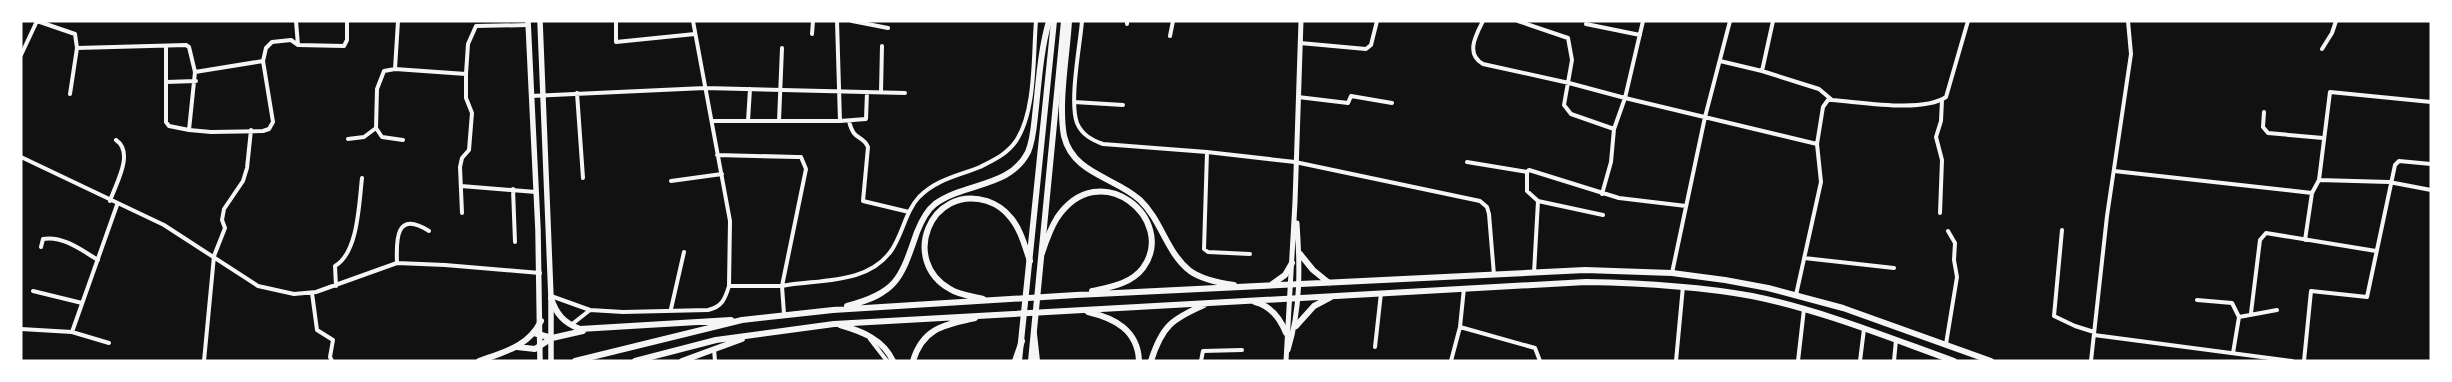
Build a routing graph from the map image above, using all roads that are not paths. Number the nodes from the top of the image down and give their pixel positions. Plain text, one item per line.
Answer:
1 (37, 21) edge
2 (296, 21) edge
3 (347, 21) edge
4 (398, 21) edge
5 (540, 21) edge
6 (616, 21) edge
7 (693, 21) edge
8 (813, 21) edge
9 (837, 21) edge
10 (852, 21) edge
11 (1036, 21) edge
12 (1049, 21) edge
13 (1054, 21) edge
14 (1064, 21) edge
15 (1069, 21) edge
16 (1082, 21) edge
17 (1173, 21) edge
18 (1301, 21) edge
19 (1378, 21) edge
20 (1482, 21) edge
21 (1518, 21) edge
22 (1643, 21) edge
23 (1730, 21) edge
24 (1773, 21) edge
25 (1968, 21) edge
26 (2128, 21) edge
27 (2336, 21) edge
28 (528, 23) edge
29 (1586, 24) dead end
30 (888, 28) dead end
31 (695, 34) junction
32 (812, 34) dead end
33 (1640, 35) junction
34 (1170, 36) dead end
35 (1300, 43) junction
36 (298, 44) junction
37 (166, 46) junction
38 (882, 46) dead end
39 (77, 48) junction
40 (782, 48) dead end
41 (2322, 50) dead end
42 (21, 55) edge
43 (263, 61) junction
44 (1720, 61) junction
45 (395, 69) junction
46 (1762, 71) junction
47 (195, 72) junction
48 (466, 74) junction
49 (196, 81) junction
50 (166, 82) junction
51 (1569, 83) junction
52 (705, 88) junction
53 (750, 89) junction
54 (780, 90) junction
55 (840, 92) junction
56 (867, 92) junction
57 (881, 92) junction
58 (577, 93) junction
59 (905, 93) dead end
60 (70, 94) dead end
61 (542, 95) junction
62 (531, 96) junction
63 (1298, 98) junction
64 (1625, 98) junction
65 (1832, 100) junction
66 (1942, 100) junction
67 (1074, 102) junction
68 (2431, 102) edge
69 (1392, 103) dead end
70 (1124, 105) dead end
71 (2264, 112) dead end
72 (1705, 118) junction
73 (712, 121) junction
74 (748, 121) junction
75 (779, 121) junction
76 (840, 121) junction
77 (849, 121) junction
78 (376, 128) junction
79 (1614, 129) junction
80 (189, 130) junction
81 (251, 130) junction
82 (348, 138) dead end
83 (2323, 138) junction
84 (116, 140) dead end
85 (404, 140) dead end
86 (1816, 144) junction
87 (1207, 152) junction
88 (717, 156) junction
89 (21, 157) edge
90 (1295, 162) junction
91 (1467, 162) dead end
92 (2431, 164) edge
93 (2114, 171) junction
94 (1527, 172) junction
95 (722, 174) junction
96 (362, 178) dead end
97 (583, 178) dead end
98 (2319, 180) junction
99 (671, 181) dead end
100 (2389, 182) junction
101 (461, 186) junction
102 (512, 189) junction
103 (2431, 190) edge
104 (536, 192) junction
105 (2312, 193) junction
106 (1602, 194) junction
107 (110, 201) junction
108 (1538, 201) junction
109 (1295, 202) junction
110 (117, 205) junction
111 (1686, 206) junction
112 (908, 212) junction
113 (462, 213) dead end
114 (1940, 213) dead end
115 (1603, 215) dead end
116 (429, 230) dead end
117 (2062, 230) dead end
118 (1948, 231) dead end
119 (2305, 240) junction
120 (515, 242) dead end
121 (41, 247) dead end
122 (2376, 251) junction
123 (684, 252) dead end
124 (1042, 253) junction
125 (1250, 254) dead end
126 (1300, 254) junction
127 (214, 256) junction
128 (1804, 258) junction
129 (98, 260) junction
130 (1030, 261) junction
131 (1292, 263) junction
132 (397, 264) junction
133 (1894, 268) dead end
134 (1604, 270) junction
135 (540, 273) junction
136 (1534, 273) junction
137 (1672, 273) junction
138 (1494, 275) junction
139 (1604, 282) junction
140 (1329, 283) junction
141 (1290, 285) junction
142 (1300, 285) junction
143 (336, 286) junction
144 (729, 286) junction
145 (782, 286) junction
146 (1266, 286) junction
147 (1682, 286) junction
148 (1250, 288) junction
149 (1464, 288) junction
150 (34, 291) dead end
151 (312, 293) junction
152 (1381, 293) junction
153 (1076, 295) junction
154 (1334, 295) junction
155 (1796, 295) junction
156 (551, 297) junction
157 (1299, 297) junction
158 (1289, 298) junction
159 (994, 300) junction
160 (1249, 300) junction
161 (2197, 300) dead end
162 (82, 302) junction
163 (1208, 303) junction
164 (671, 309) junction
165 (1804, 309) junction
166 (590, 310) junction
167 (832, 310) junction
168 (1079, 310) junction
169 (2277, 310) dead end
170 (2251, 313) junction
171 (784, 314) junction
172 (987, 315) junction
173 (2239, 317) junction
174 (742, 320) junction
175 (541, 322) joint
176 (834, 324) junction
177 (571, 326) junction
178 (1296, 326) junction
179 (1460, 327) junction
180 (1864, 328) junction
181 (21, 329) edge
182 (589, 330) junction
183 (861, 331) junction
184 (72, 332) junction
185 (762, 332) junction
186 (537, 333) junction
187 (1286, 333) junction
188 (2094, 333) junction
189 (1034, 334) junction
190 (1919, 334) junction
191 (552, 338) junction
192 (1896, 340) junction
193 (1022, 341) junction
194 (109, 342) dead end
195 (1946, 344) junction
196 (540, 345) junction
197 (1916, 347) junction
198 (517, 348) junction
199 (1375, 348) dead end
200 (714, 349) junction
201 (1242, 350) dead end
202 (2233, 352) junction
203 (1286, 358) edge
204 (576, 360) edge
205 (1949, 360) edge
206 (204, 361) edge
207 (332, 361) edge
208 (479, 361) edge
209 (540, 361) edge
210 (551, 361) edge
211 (635, 361) edge
212 (682, 361) edge
213 (715, 361) edge
214 (887, 361) edge
215 (893, 361) edge
216 (913, 361) edge
217 (1015, 361) edge
218 (1019, 361) edge
219 (1031, 361) edge
220 (1037, 361) edge
221 (1139, 361) edge
222 (1151, 361) edge
223 (1201, 361) edge
224 (1451, 361) edge
225 (1540, 361) edge
226 (1676, 361) edge
227 (1798, 361) edge
228 (1860, 361) edge
229 (1894, 361) edge
230 (1991, 361) edge
231 (2091, 361) edge
232 (2292, 361) edge
233 (2304, 361) edge

1 - 39 street
1 - 42 street
2 - 36 street
3 - 36 street
4 - 45 street
5 - 61 main road
6 - 31 street
7 - 31 street
8 - 32 street
9 - 55 street
10 - 30 street
11 - 112 street
12 - 167 main road
13 - 130 main road
14 - 124 main road
15 - 148 main road
16 - 67 street
17 - 34 street
18 - 35 street
19 - 35 street
20 - 51 street
21 - 51 street
22 - 33 street
23 - 44 street
24 - 46 street
25 - 66 street
26 - 93 street
27 - 41 street
28 - 48 street
28 - 62 main road
29 - 33 street
31 - 52 street
33 - 64 street
35 - 63 street
36 - 43 street
37 - 39 street
37 - 47 street
37 - 50 street
38 - 57 street
39 - 60 street
40 - 54 street
43 - 47 street
43 - 81 street
44 - 46 street
44 - 72 street
45 - 48 street
45 - 78 street
46 - 65 street
47 - 49 street
48 - 101 street
49 - 50 street
49 - 80 street
50 - 80 street
51 - 64 street
51 - 79 street
52 - 53 street
52 - 58 street
52 - 73 street
53 - 54 street
53 - 74 street
54 - 55 street
54 - 75 street
55 - 56 street
55 - 76 street
56 - 57 street
56 - 77 street
57 - 59 street
58 - 61 street
58 - 97 street
61 - 62 street
61 - 156 main road
62 - 104 main road
63 - 69 street
63 - 90 street
64 - 72 street
64 - 79 street
65 - 66 street
65 - 86 street
66 - 114 street
67 - 70 street
67 - 87 street
68 - 83 street
71 - 83 street
72 - 86 street
72 - 111 street
73 - 74 street
73 - 88 street
74 - 75 street
75 - 76 street
76 - 77 street
77 - 112 street
78 - 82 street
78 - 85 street
79 - 106 street
80 - 81 street
81 - 127 street
83 - 98 street
84 - 107 street
86 - 128 street
87 - 90 street
87 - 125 street
88 - 95 street
88 - 145 street
89 - 107 street
90 - 109 street
90 - 138 street
91 - 94 street
92 - 100 street
93 - 105 street
93 - 188 street
94 - 106 street
94 - 108 street
95 - 99 street
95 - 144 street
96 - 143 street
98 - 100 street
98 - 105 street
100 - 103 street
100 - 122 street
101 - 102 street
101 - 113 street
102 - 104 street
102 - 120 street
104 - 135 main road
105 - 119 street
106 - 111 street
107 - 110 street
108 - 115 street
108 - 136 street
109 - 126 street
109 - 131 street
110 - 127 street
110 - 129 street
111 - 137 street
112 - 145 street
116 - 132 street
117 - 188 street
118 - 195 street
119 - 122 street
119 - 170 street
121 - 129 street
122 - 233 street
123 - 164 street
124 - 153 main road
124 - 189 main road
126 - 140 main road
126 - 142 street
127 - 151 street
127 - 206 street
128 - 133 street
128 - 155 street
129 - 162 street
130 - 159 main road
130 - 193 main road
131 - 141 street
131 - 146 main road
132 - 135 street
132 - 143 street
134 - 136 main road
134 - 137 main road
134 - 139 main road
135 - 175 main road
136 - 138 main road
137 - 155 main road
138 - 140 main road
139 - 147 main road
139 - 149 main road
140 - 142 main road
141 - 142 main road
141 - 146 main road
141 - 158 street
142 - 157 street
143 - 151 street
144 - 145 street
144 - 164 street
145 - 171 street
146 - 148 main road
147 - 165 main road
147 - 226 street
148 - 153 main road
149 - 152 main road
149 - 179 street
150 - 162 street
151 - 207 street
152 - 154 main road
152 - 199 street
153 - 159 main road
154 - 157 main road
154 - 178 main road
155 - 190 main road
156 - 166 street
156 - 177 main road
156 - 191 main road
157 - 158 main road
157 - 178 street
158 - 160 main road
158 - 187 street
159 - 167 main road
160 - 163 main road
160 - 187 main road
161 - 173 street
162 - 184 street
163 - 168 main road
163 - 222 main road
164 - 166 street
165 - 180 main road
165 - 227 street
166 - 177 street
167 - 171 main road
168 - 172 main road
168 - 221 main road
169 - 170 street
170 - 173 street
171 - 174 main road
172 - 176 main road
172 - 216 main road
173 - 202 street
174 - 182 main road
174 - 204 main road
175 - 186 main road
176 - 183 main road
176 - 185 main road
177 - 182 main road
178 - 203 street
179 - 224 street
179 - 225 street
180 - 192 main road
180 - 228 street
181 - 184 street
182 - 191 main road
183 - 214 street
183 - 215 main road
184 - 194 street
185 - 200 main road
185 - 211 main road
186 - 191 main road
186 - 196 main road
186 - 198 main road
187 - 203 street
188 - 202 street
188 - 231 street
189 - 219 main road
189 - 220 main road
190 - 195 main road
190 - 197 main road
191 - 196 main road
191 - 210 main road
192 - 197 main road
192 - 229 street
193 - 217 main road
193 - 218 main road
195 - 230 main road
196 - 198 main road
196 - 209 main road
197 - 205 main road
198 - 208 main road
200 - 212 main road
200 - 213 street
201 - 223 street
202 - 232 street

